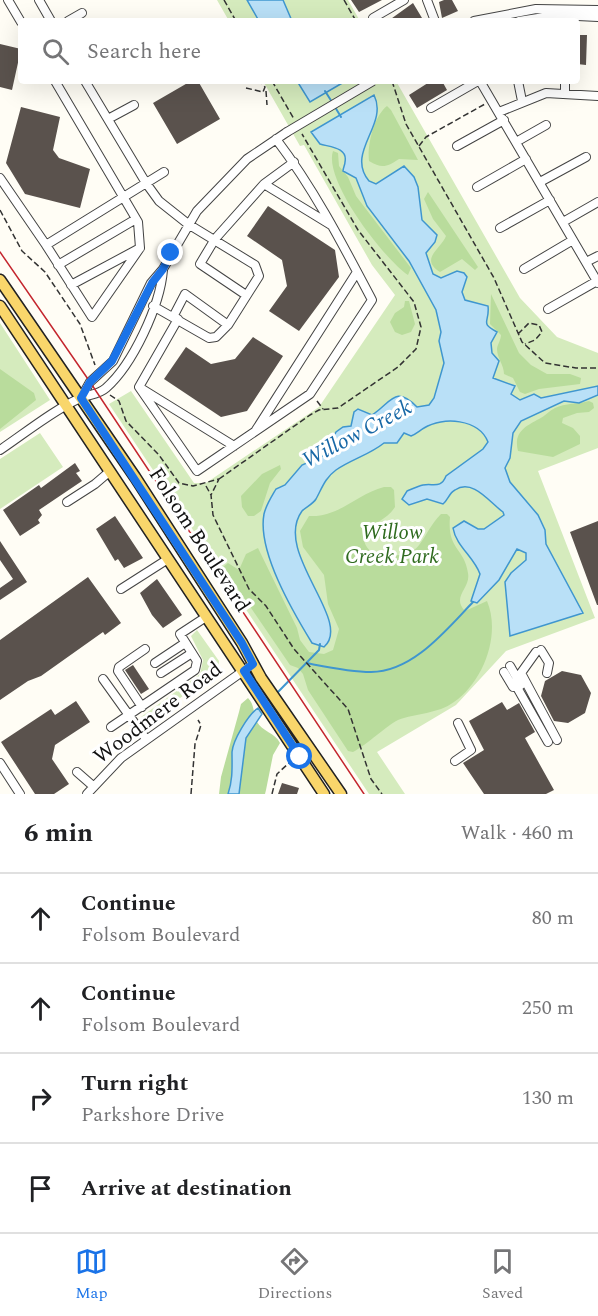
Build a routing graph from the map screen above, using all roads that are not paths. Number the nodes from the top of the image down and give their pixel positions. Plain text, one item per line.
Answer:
1 (8, 0) edge
2 (39, 0) edge
3 (404, 0) edge
4 (427, 0) edge
5 (598, 10) edge
6 (82, 13) dead end
7 (598, 17) edge
8 (19, 18) edge
9 (49, 18) edge
10 (73, 18) edge
11 (373, 18) dead end
12 (434, 18) edge
13 (490, 18) edge
14 (538, 18) edge
15 (57, 84) edge
16 (87, 84) edge
17 (368, 84) edge
18 (474, 84) edge
19 (481, 84) edge
20 (519, 84) edge
21 (565, 84) edge
22 (565, 93) junction
23 (598, 94) edge
24 (522, 101) junction
25 (134, 105) dead end
26 (431, 108) dead end
27 (499, 112) junction
28 (108, 119) junction
29 (504, 120) junction
30 (546, 125) dead end
31 (276, 139) junction
32 (516, 142) junction
33 (457, 146) dead end
34 (586, 157) dead end
35 (526, 159) junction
36 (294, 162) junction
37 (164, 172) dead end
38 (0, 178) edge
39 (540, 182) junction
40 (146, 183) junction
41 (264, 184) junction
42 (477, 187) dead end
43 (123, 198) junction
44 (550, 200) junction
45 (598, 202) edge
46 (136, 219) junction
47 (563, 222) junction
48 (188, 224) junction
49 (333, 226) junction
50 (500, 228) dead end
51 (215, 239) junction
52 (573, 240) junction
53 (46, 245) junction
54 (140, 248) junction
55 (598, 256) edge
56 (586, 262) junction
57 (58, 265) junction
58 (163, 269) junction
59 (524, 269) dead end
60 (357, 272) junction
61 (0, 280) edge
62 (597, 282) edge
63 (71, 285) junction
64 (246, 296) junction
65 (0, 306) edge
66 (153, 306) junction
67 (548, 309) dead end
68 (175, 318) junction
69 (228, 325) junction
70 (139, 387) junction
71 (81, 398) junction
72 (67, 406) junction
73 (254, 433) junction
74 (234, 446) junction
75 (0, 450) edge
76 (109, 472) junction
77 (68, 502) dead end
78 (168, 559) junction
79 (121, 589) dead end
80 (206, 617) junction
81 (185, 643) junction
82 (145, 649) dead end
83 (192, 653) junction
84 (155, 663) dead end
85 (253, 664) junction
86 (551, 668) dead end
87 (507, 669) dead end
88 (244, 671) junction
89 (161, 673) dead end
90 (103, 679) dead end
91 (142, 707) junction
92 (275, 709) junction
93 (128, 716) junction
94 (458, 723) dead end
95 (111, 728) dead end
96 (147, 739) junction
97 (455, 761) dead end
98 (0, 764) edge
99 (77, 772) dead end
100 (90, 790) edge
101 (20, 794) edge
102 (324, 794) edge
103 (341, 794) edge

1 - 8 street
2 - 9 street
3 - 11 street
4 - 12 street
5 - 13 street
6 - 10 street
7 - 14 street
15 - 43 street
16 - 28 street
17 - 31 street, bridge
18 - 26 street
19 - 27 street
20 - 24 street
21 - 22 street
22 - 23 street
22 - 24 street
24 - 27 street
25 - 28 street
27 - 29 street
28 - 40 street
29 - 32 street
29 - 33 street
30 - 32 street
31 - 36 street
31 - 48 street
32 - 35 street
34 - 39 street
35 - 39 street
35 - 42 street
36 - 41 street
36 - 49 street
37 - 40 street
38 - 53 street
39 - 44 street
40 - 43 street
40 - 48 street
41 - 49 street
41 - 51 street
43 - 46 street
43 - 53 street
44 - 47 street
44 - 50 street
45 - 47 street
46 - 54 street
46 - 57 street
47 - 52 street
48 - 51 street
48 - 58 street
49 - 60 street
51 - 64 street
51 - 64 street
52 - 56 street
52 - 59 street
53 - 57 street
54 - 63 street
54 - 63 street
55 - 56 street
56 - 62 street
57 - 63 street
58 - 66 street
58 - 71 street
60 - 73 street
60 - 73 street
61 - 71 main road, Folsom Boulevard
62 - 67 street
64 - 69 street
65 - 72 main road, Folsom Boulevard
66 - 68 street
66 - 71 street
68 - 69 street
68 - 69 street
68 - 70 street
70 - 74 street
70 - 74 street
71 - 72 street
71 - 85 main road, Folsom Boulevard
72 - 75 street
72 - 76 main road, Folsom Boulevard
73 - 74 street
76 - 77 street
76 - 78 main road, Folsom Boulevard
78 - 79 street
78 - 80 main road, Folsom Boulevard
80 - 81 street
80 - 88 main road, Folsom Boulevard
81 - 83 street
81 - 84 street
82 - 91 street
83 - 89 street
83 - 91 street
85 - 88 street, Woodmere Road
85 - 92 main road, Folsom Boulevard
86 - 87 street
88 - 92 main road, Folsom Boulevard
88 - 96 street, Woodmere Road
90 - 93 street
91 - 93 street
92 - 102 main road, Folsom Boulevard
92 - 103 main road, Folsom Boulevard
93 - 95 street
93 - 96 street
94 - 97 street
96 - 100 street, Woodmere Road
98 - 101 street
99 - 100 street

